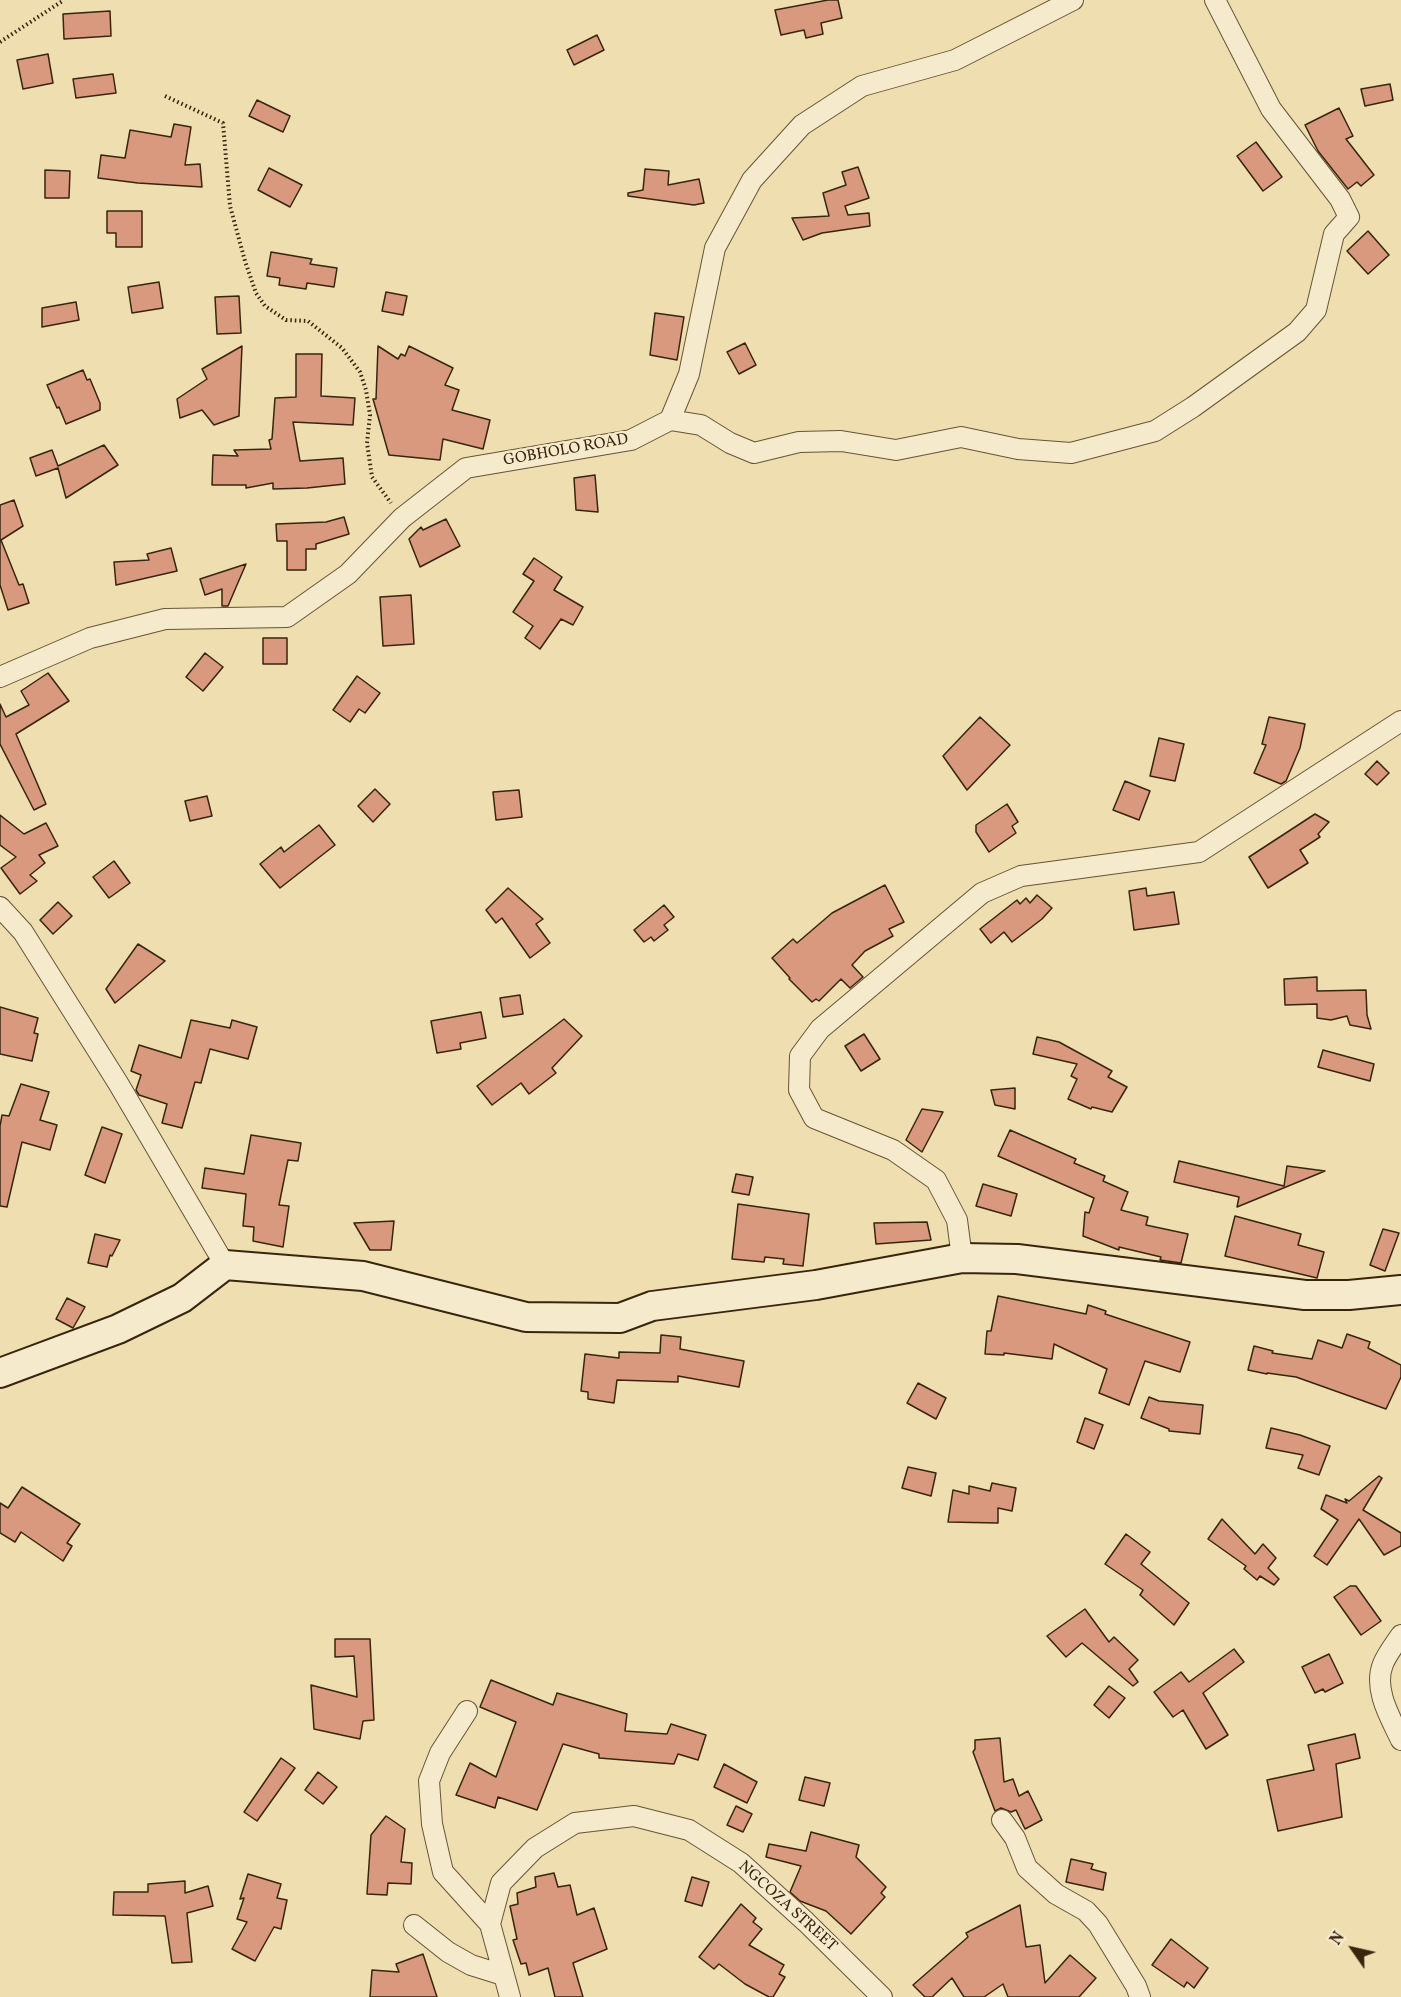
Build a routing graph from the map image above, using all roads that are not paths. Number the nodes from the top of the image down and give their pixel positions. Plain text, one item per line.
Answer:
1 (1073, 0) edge
2 (1215, 0) edge
3 (670, 420) junction
4 (0, 677) edge
5 (1401, 722) edge
6 (0, 907) edge
7 (962, 1258) junction
8 (225, 1265) junction
9 (1401, 1290) edge
10 (0, 1373) edge
11 (1401, 1635) edge
12 (467, 1712) dead end
13 (1401, 1740) edge
14 (1002, 1820) dead end
15 (490, 1924) junction
16 (414, 1925) dead end
17 (503, 1975) junction
18 (510, 1997) edge
19 (882, 1997) edge
20 (1140, 1997) edge

1 - 3 street
2 - 3 street
3 - 4 street, GOBHOLO ROAD
5 - 7 street
6 - 8 street
7 - 8 street
7 - 9 street
8 - 10 street
11 - 13 street
12 - 15 street
14 - 20 street
15 - 17 street, NGCOZA STREET
15 - 19 street, NGCOZA STREET
16 - 17 street
17 - 18 street, NGCOZA STREET

